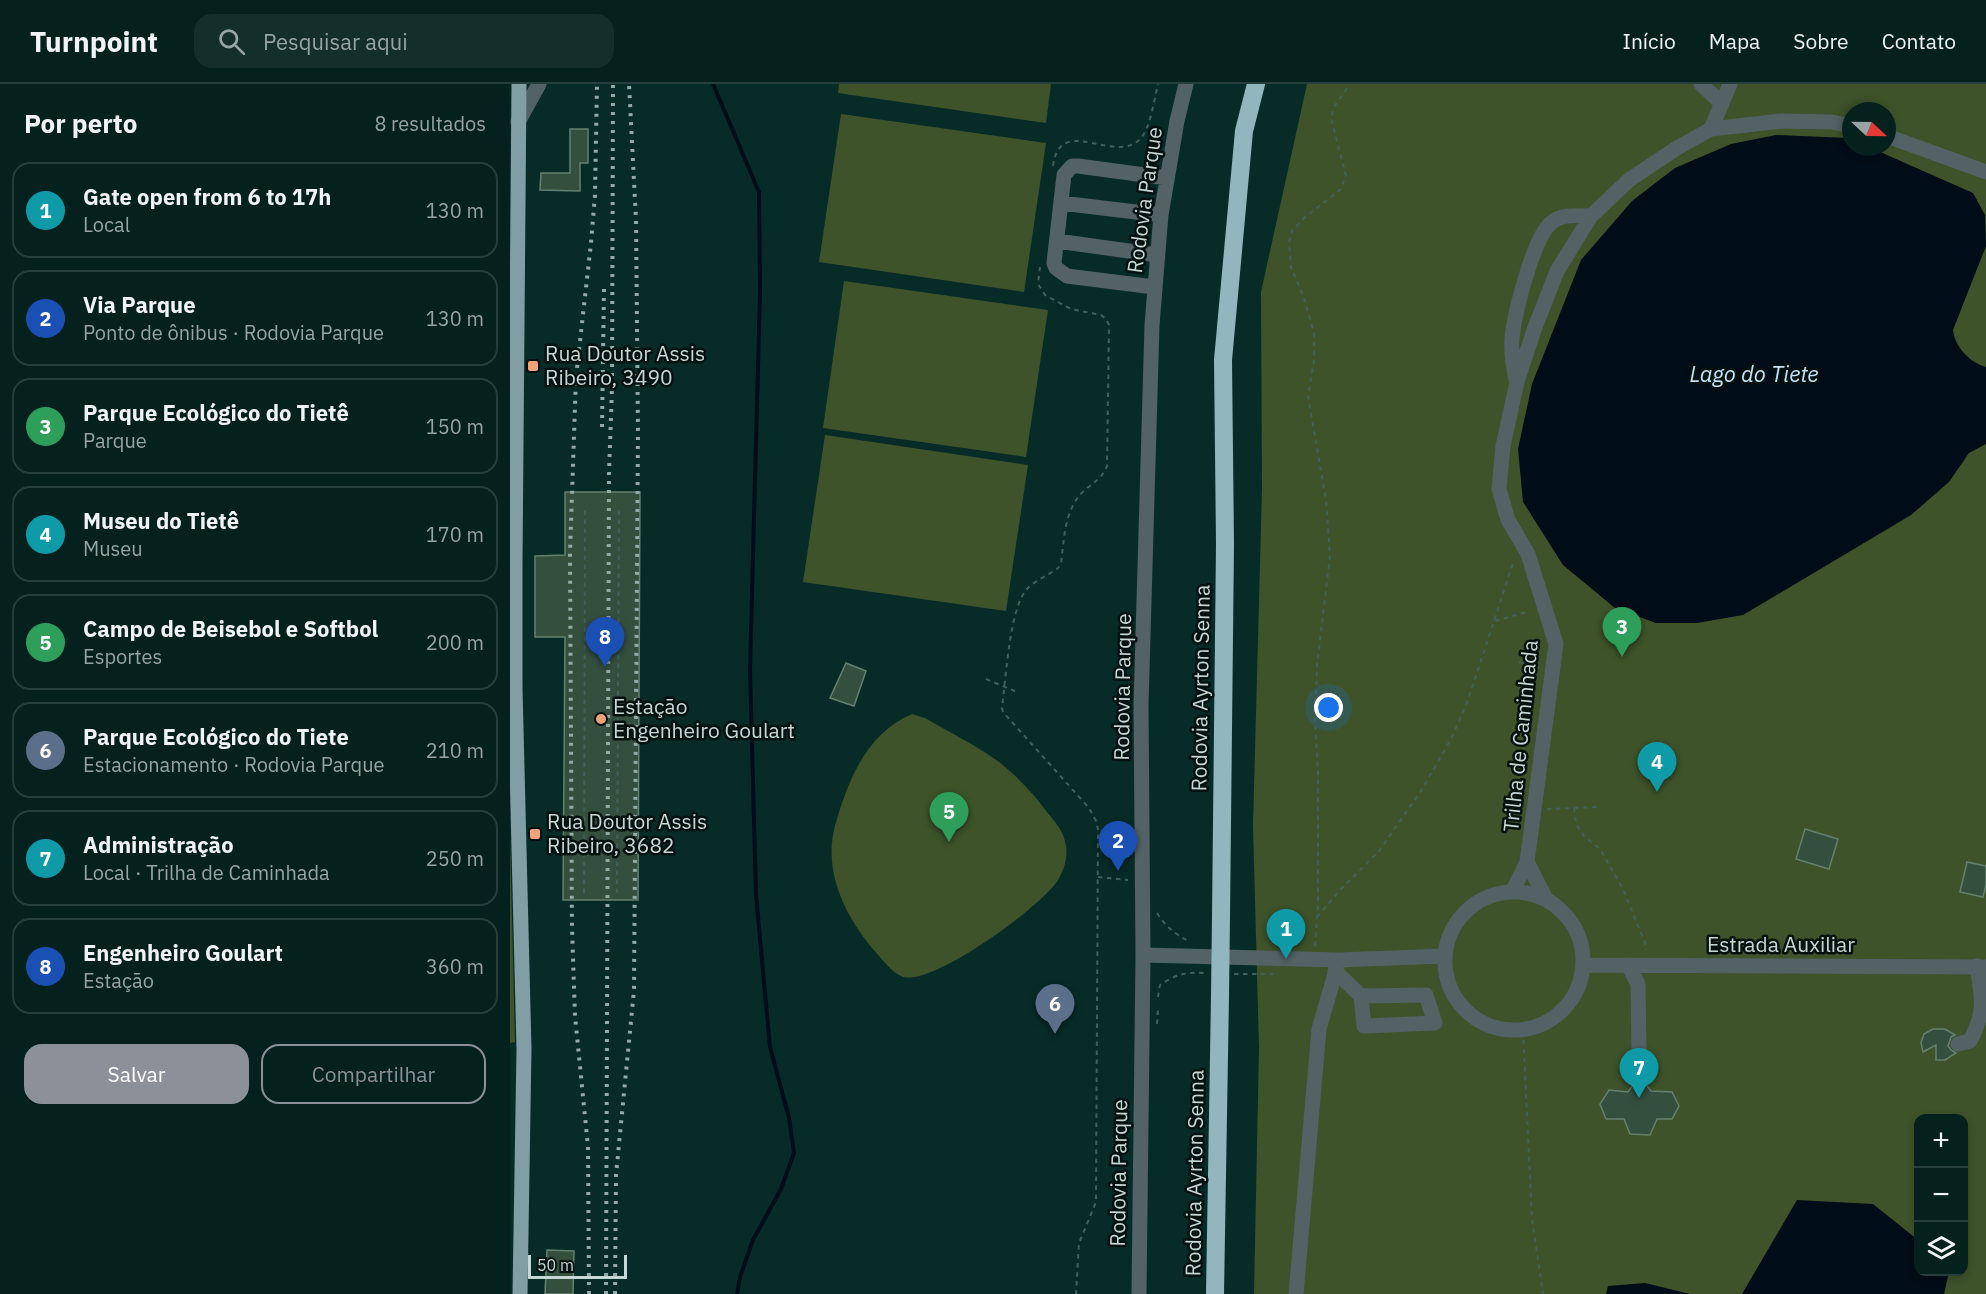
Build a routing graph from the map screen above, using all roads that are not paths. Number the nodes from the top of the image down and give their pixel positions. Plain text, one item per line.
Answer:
1 (519, 84) edge
2 (538, 84) edge
3 (1186, 84) edge
4 (1256, 84) edge
5 (1701, 84) edge
6 (1730, 84) edge
7 (1722, 104) junction
8 (518, 122) junction
9 (1842, 124) edge
10 (1711, 129) junction
11 (1896, 139) edge
12 (1986, 172) edge
13 (1167, 178) junction
14 (1061, 203) junction
15 (1161, 215) junction
16 (1591, 216) junction
17 (1057, 241) junction
18 (1157, 255) junction
19 (1154, 287) junction
20 (1517, 382) junction
21 (512, 564) edge
22 (513, 688) edge
23 (1527, 862) junction
24 (1513, 890) junction
25 (1546, 899) junction
26 (1143, 955) junction
27 (1444, 956) junction
28 (1628, 964) junction
29 (1337, 965) junction
30 (1584, 965) junction
31 (1982, 967) edge
32 (1361, 996) junction
33 (1958, 1044) dead end
34 (1639, 1052) dead end
35 (520, 1294) edge
36 (1139, 1294) edge
37 (1215, 1294) edge
38 (1296, 1294) edge

1 - 8 main road
2 - 8 street
3 - 13 street, Rodovia Parque
4 - 37 highway, Rodovia Ayrton Senna, bridge
5 - 7 street
6 - 7 street
7 - 10 street
8 - 21 main road
9 - 10 street, Trilha de Caminhada
10 - 16 street, Trilha de Caminhada
11 - 12 street
13 - 14 street
13 - 15 street, Rodovia Parque
14 - 15 street
14 - 17 street
15 - 18 street, Rodovia Parque
16 - 20 street, Trilha de Caminhada
16 - 20 street
17 - 18 street
17 - 19 street
18 - 19 street, Rodovia Parque
19 - 26 street, Rodovia Parque
20 - 23 street, Trilha de Caminhada
21 - 22 main road
22 - 35 main road
23 - 24 street, Trilha de Caminhada
23 - 25 street, Trilha de Caminhada
24 - 25 street, Trilha de Caminhada
24 - 27 street
25 - 30 street, Trilha de Caminhada
26 - 29 street
26 - 36 street, Rodovia Parque
27 - 29 street
27 - 30 street, Trilha de Caminhada
28 - 30 street, Estrada Auxiliar
28 - 31 street, Estrada Auxiliar
28 - 34 street
29 - 32 street
29 - 38 street
31 - 33 street
32 - 32 street

